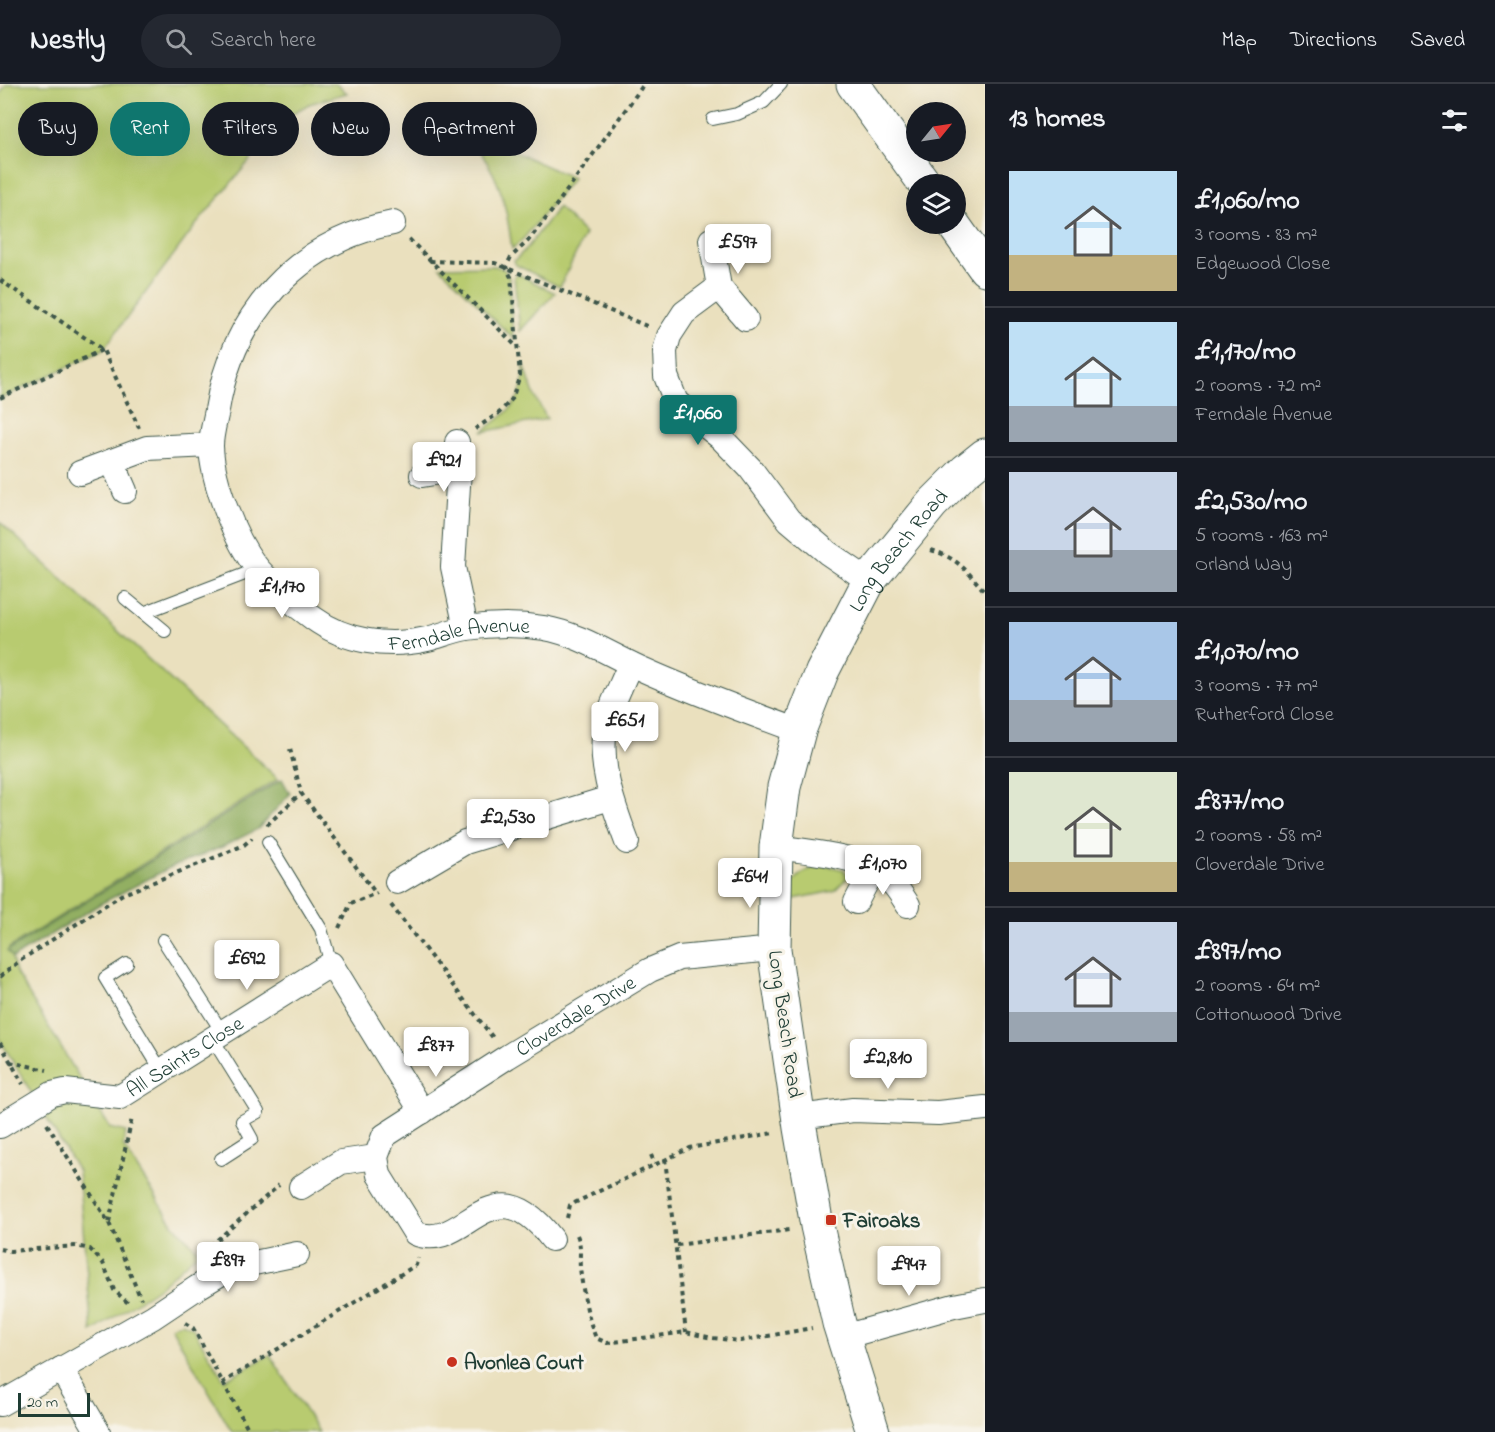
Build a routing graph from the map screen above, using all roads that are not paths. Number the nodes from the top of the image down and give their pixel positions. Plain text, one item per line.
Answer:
1 (781, 84) edge
2 (853, 84) edge
3 (713, 119) dead end
4 (918, 174) edge
5 (393, 223) road end
6 (960, 234) edge
7 (711, 240) dead end
8 (985, 269) edge
9 (719, 287) junction
10 (746, 320) dead end
11 (457, 442) road end
12 (211, 445) junction
13 (985, 455) edge
14 (112, 461) junction
15 (459, 470) junction
16 (80, 473) dead end
17 (422, 475) dead end
18 (125, 491) dead end
19 (258, 569) junction
20 (869, 581) junction
21 (126, 598) dead end
22 (143, 613) junction
23 (466, 628) junction
24 (165, 631) dead end
25 (630, 664) junction
26 (799, 731) junction
27 (610, 798) junction
28 (627, 842) dead end
29 (268, 843) dead end
30 (776, 847) junction
31 (873, 870) junction
32 (397, 882) road end
33 (856, 902) dead end
34 (909, 905) dead end
35 (163, 940) dead end
36 (774, 949) junction
37 (331, 963) junction
38 (127, 964) dead end
39 (217, 1035) junction
40 (161, 1070) junction
41 (985, 1108) edge
42 (422, 1112) junction
43 (799, 1123) junction
44 (0, 1126) edge
45 (376, 1157) junction
46 (221, 1159) dead end
47 (293, 1184) road end
48 (546, 1230) road end
49 (297, 1254) dead end
50 (985, 1300) edge
51 (841, 1330) junction
52 (61, 1369) junction
53 (0, 1404) edge
54 (98, 1432) edge
55 (873, 1432) edge

1 - 3 lane
2 - 4 street
5 - 12 street, Ferndale Avenue
6 - 8 street
7 - 9 street
9 - 10 street
9 - 20 street
11 - 15 street
12 - 14 street
12 - 19 street, Ferndale Avenue
13 - 20 street, Long Beach Road
14 - 16 street
14 - 18 street
15 - 17 street
15 - 23 street
19 - 22 lane
19 - 23 street, Ferndale Avenue
20 - 26 street, Long Beach Road
21 - 22 lane
22 - 24 lane
23 - 25 street, Ferndale Avenue
25 - 26 street, Ferndale Avenue
25 - 27 street
26 - 30 street, Long Beach Road
27 - 28 street
27 - 32 street
29 - 37 lane
30 - 31 street
30 - 36 street, Long Beach Road
31 - 33 street
31 - 34 street
35 - 39 lane
36 - 42 street, Cloverdale Drive
36 - 43 street, Long Beach Road
37 - 39 street, All Saints Close
37 - 42 street
38 - 40 lane
39 - 40 street, All Saints Close
39 - 46 lane
40 - 44 street, All Saints Close
41 - 43 street
42 - 45 street, Cloverdale Drive
43 - 51 street, Long Beach Road
45 - 47 street
45 - 48 street
49 - 52 street
50 - 51 street
51 - 55 street, Long Beach Road
52 - 53 street
52 - 54 street

